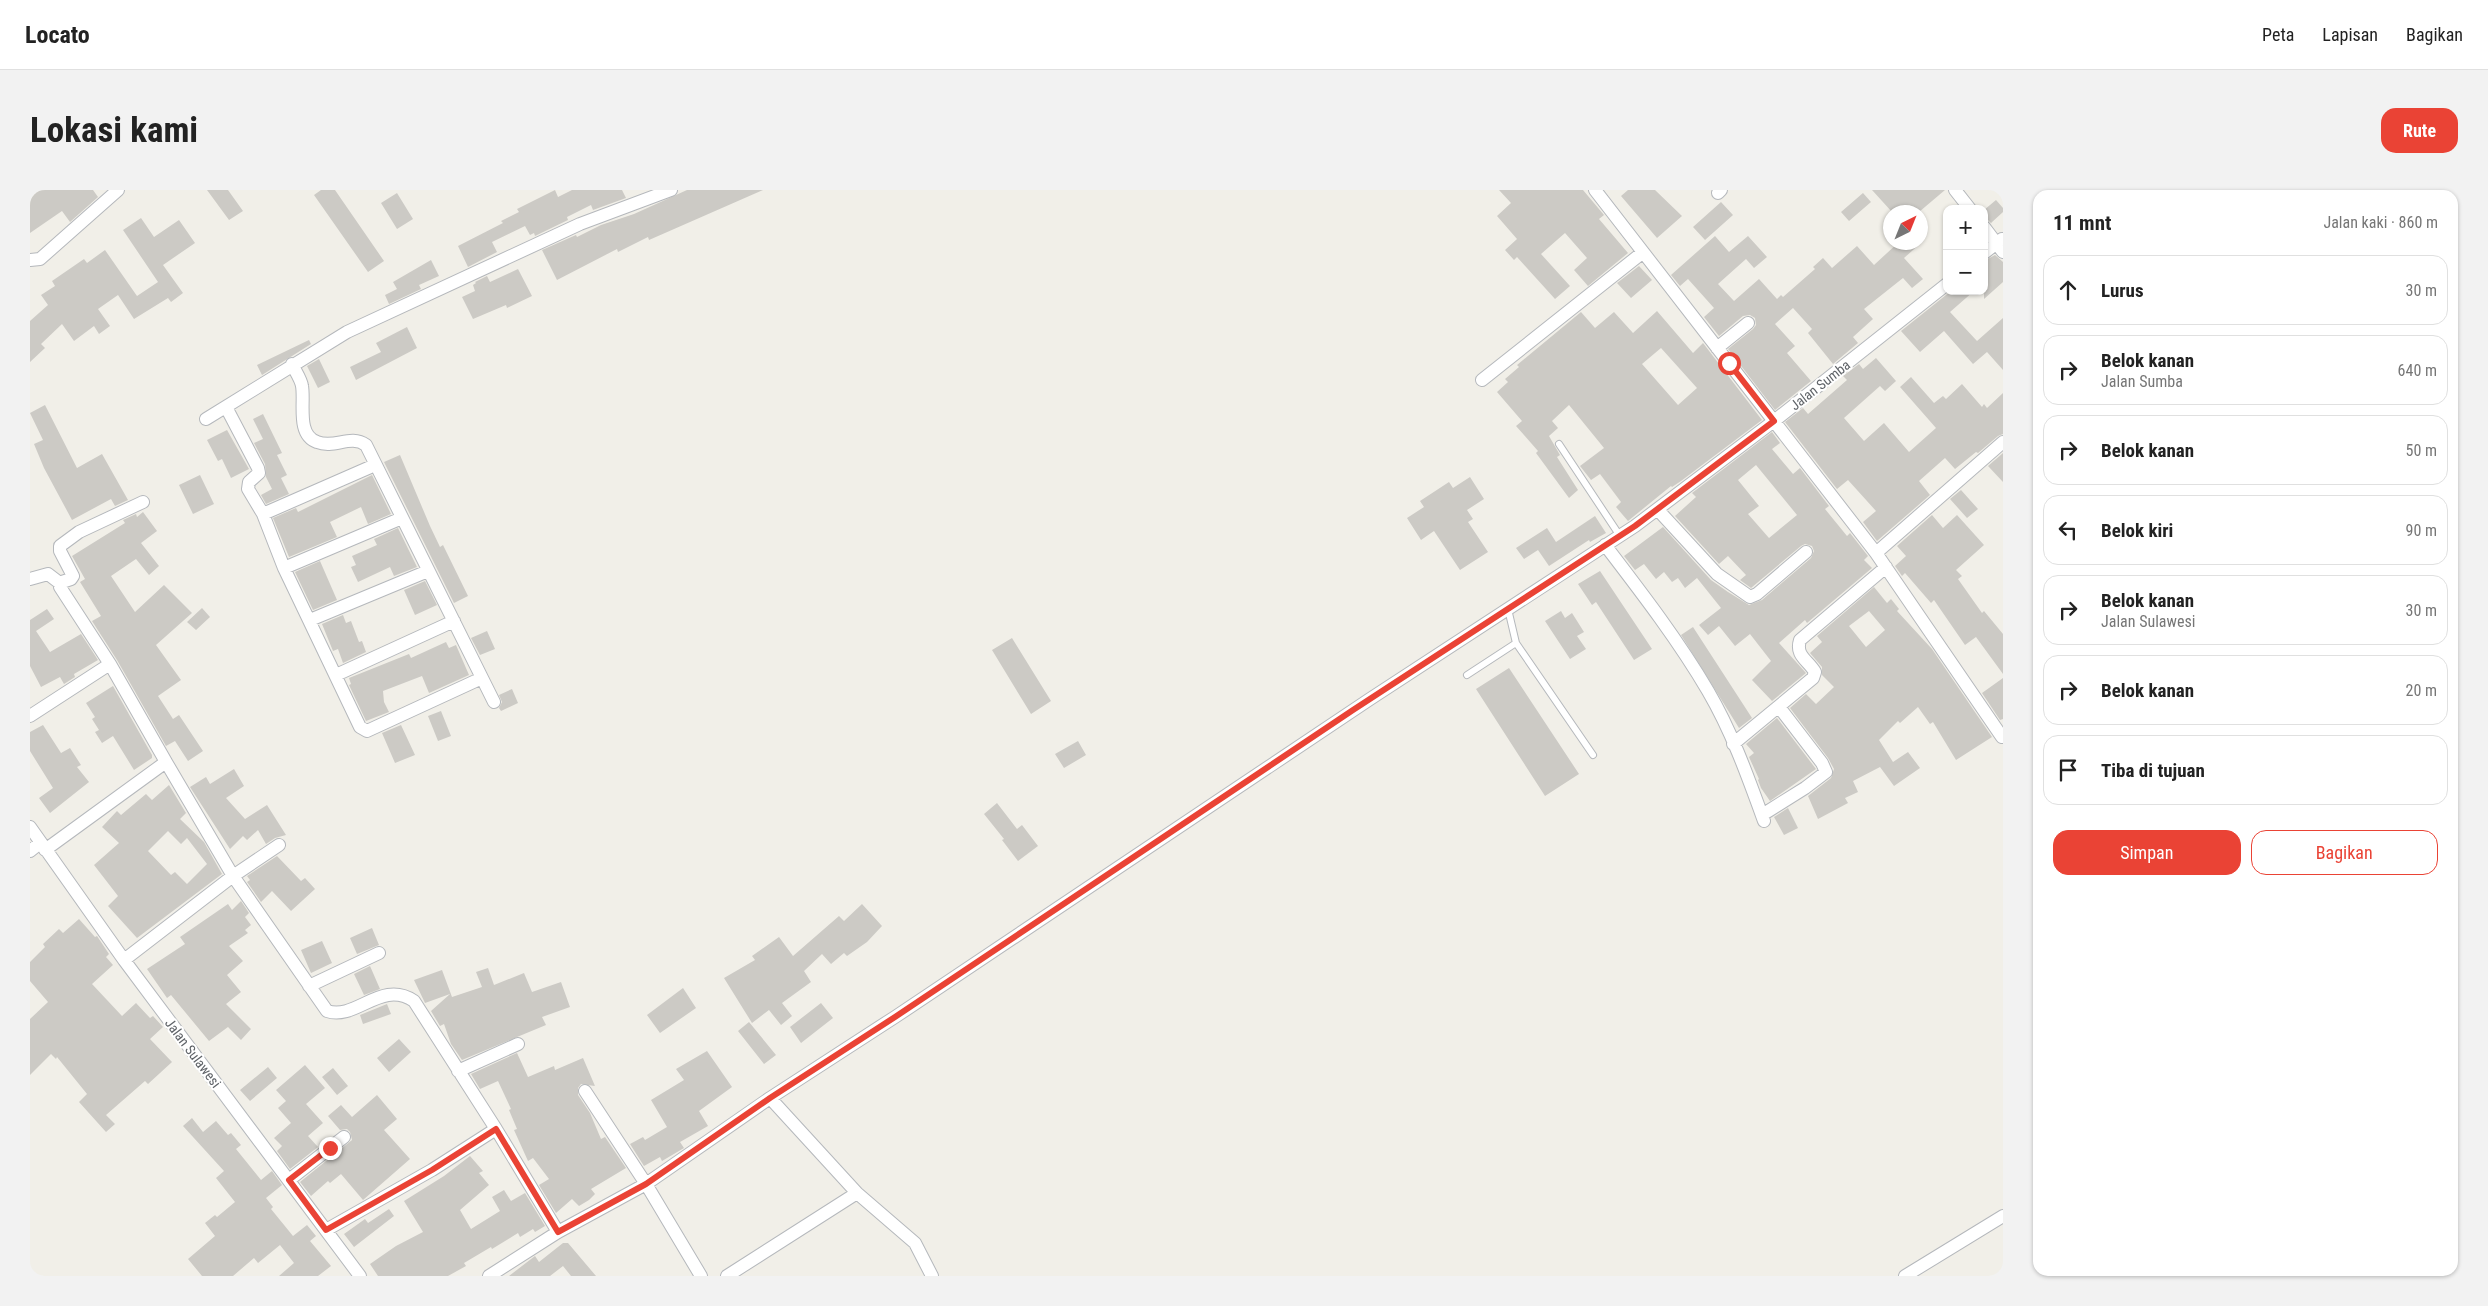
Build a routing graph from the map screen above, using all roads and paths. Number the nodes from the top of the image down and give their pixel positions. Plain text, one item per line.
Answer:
1 (118, 190) edge
2 (671, 190) edge
3 (1595, 190) edge
4 (1955, 190) edge
5 (1967, 205) edge
6 (1988, 230) edge
7 (2001, 244) edge
8 (1988, 251) edge
9 (1642, 253) junction
10 (30, 260) edge
11 (1943, 287) edge
12 (1748, 324) dead end
13 (1717, 348) junction
14 (292, 364) junction
15 (1482, 380) dead end
16 (226, 408) junction
17 (206, 419) dead end
18 (1774, 421) junction
19 (2003, 442) edge
20 (1559, 444) dead end
21 (374, 465) junction
22 (144, 502) dead end
23 (1658, 510) junction
24 (263, 514) junction
25 (402, 518) junction
26 (1620, 536) junction
27 (1605, 545) junction
28 (1806, 552) dead end
29 (1876, 552) junction
30 (1886, 567) junction
31 (284, 568) junction
32 (428, 571) junction
33 (30, 579) edge
34 (61, 584) junction
35 (1508, 609) junction
36 (310, 620) junction
37 (454, 621) junction
38 (1516, 644) junction
39 (110, 664) junction
40 (336, 675) junction
41 (1467, 675) dead end
42 (482, 678) junction
43 (494, 702) dead end
44 (1779, 707) junction
45 (30, 716) edge
46 (2002, 737) dead end
47 (1734, 744) junction
48 (1593, 755) dead end
49 (166, 762) junction
50 (30, 828) edge
51 (279, 845) dead end
52 (38, 848) edge
53 (233, 876) junction
54 (379, 953) dead end
55 (124, 960) junction
56 (309, 986) junction
57 (518, 1044) dead end
58 (458, 1071) junction
59 (584, 1091) dead end
60 (770, 1098) junction
61 (496, 1129) junction
62 (344, 1137) dead end
63 (289, 1180) junction
64 (646, 1184) junction
65 (857, 1193) junction
66 (2003, 1216) edge
67 (326, 1230) junction
68 (558, 1232) junction
69 (360, 1276) edge
70 (489, 1276) edge
71 (701, 1276) edge
72 (727, 1276) edge
73 (932, 1276) edge
74 (1905, 1276) edge

1 - 10 street
2 - 14 street
3 - 9 street
4 - 5 street
6 - 7 street
7 - 8 street
9 - 13 street
9 - 15 street
11 - 18 street, Jalan Sumba
12 - 13 street
13 - 18 street
14 - 16 street
14 - 21 street
16 - 17 street
16 - 24 street
18 - 23 street, Jalan Sumba
18 - 29 street
19 - 29 street
20 - 26 lane
21 - 24 street
21 - 25 street
22 - 34 street
23 - 26 street, Jalan Sumba
23 - 28 street
24 - 31 street
25 - 31 street
25 - 32 street
26 - 27 street, Jalan Sumba
27 - 35 street, Jalan Sumba
27 - 47 street
29 - 30 street
30 - 44 street
30 - 46 street
31 - 36 street
32 - 36 street
32 - 37 street
33 - 34 street
34 - 39 street
35 - 38 lane
35 - 60 street, Jalan Sumba
36 - 40 street
37 - 40 street
37 - 42 street
38 - 41 lane
38 - 48 lane
39 - 45 street
39 - 49 street
40 - 42 street
42 - 43 street
44 - 47 street
44 - 47 street
49 - 52 street
49 - 53 street
50 - 52 street, Jalan Sulawesi
51 - 53 street
52 - 55 street, Jalan Sulawesi
53 - 55 street
53 - 56 street
54 - 56 street
55 - 63 street, Jalan Sulawesi
56 - 58 street
57 - 58 street
58 - 61 street
59 - 64 street
60 - 64 street, Jalan Sumba
60 - 65 street
61 - 67 street
61 - 68 street
62 - 63 street
63 - 67 street, Jalan Sulawesi
64 - 68 street, Jalan Sumba
64 - 71 street
65 - 72 street
65 - 73 street
66 - 74 street
67 - 69 street, Jalan Sulawesi
68 - 70 street, Jalan Sumba

